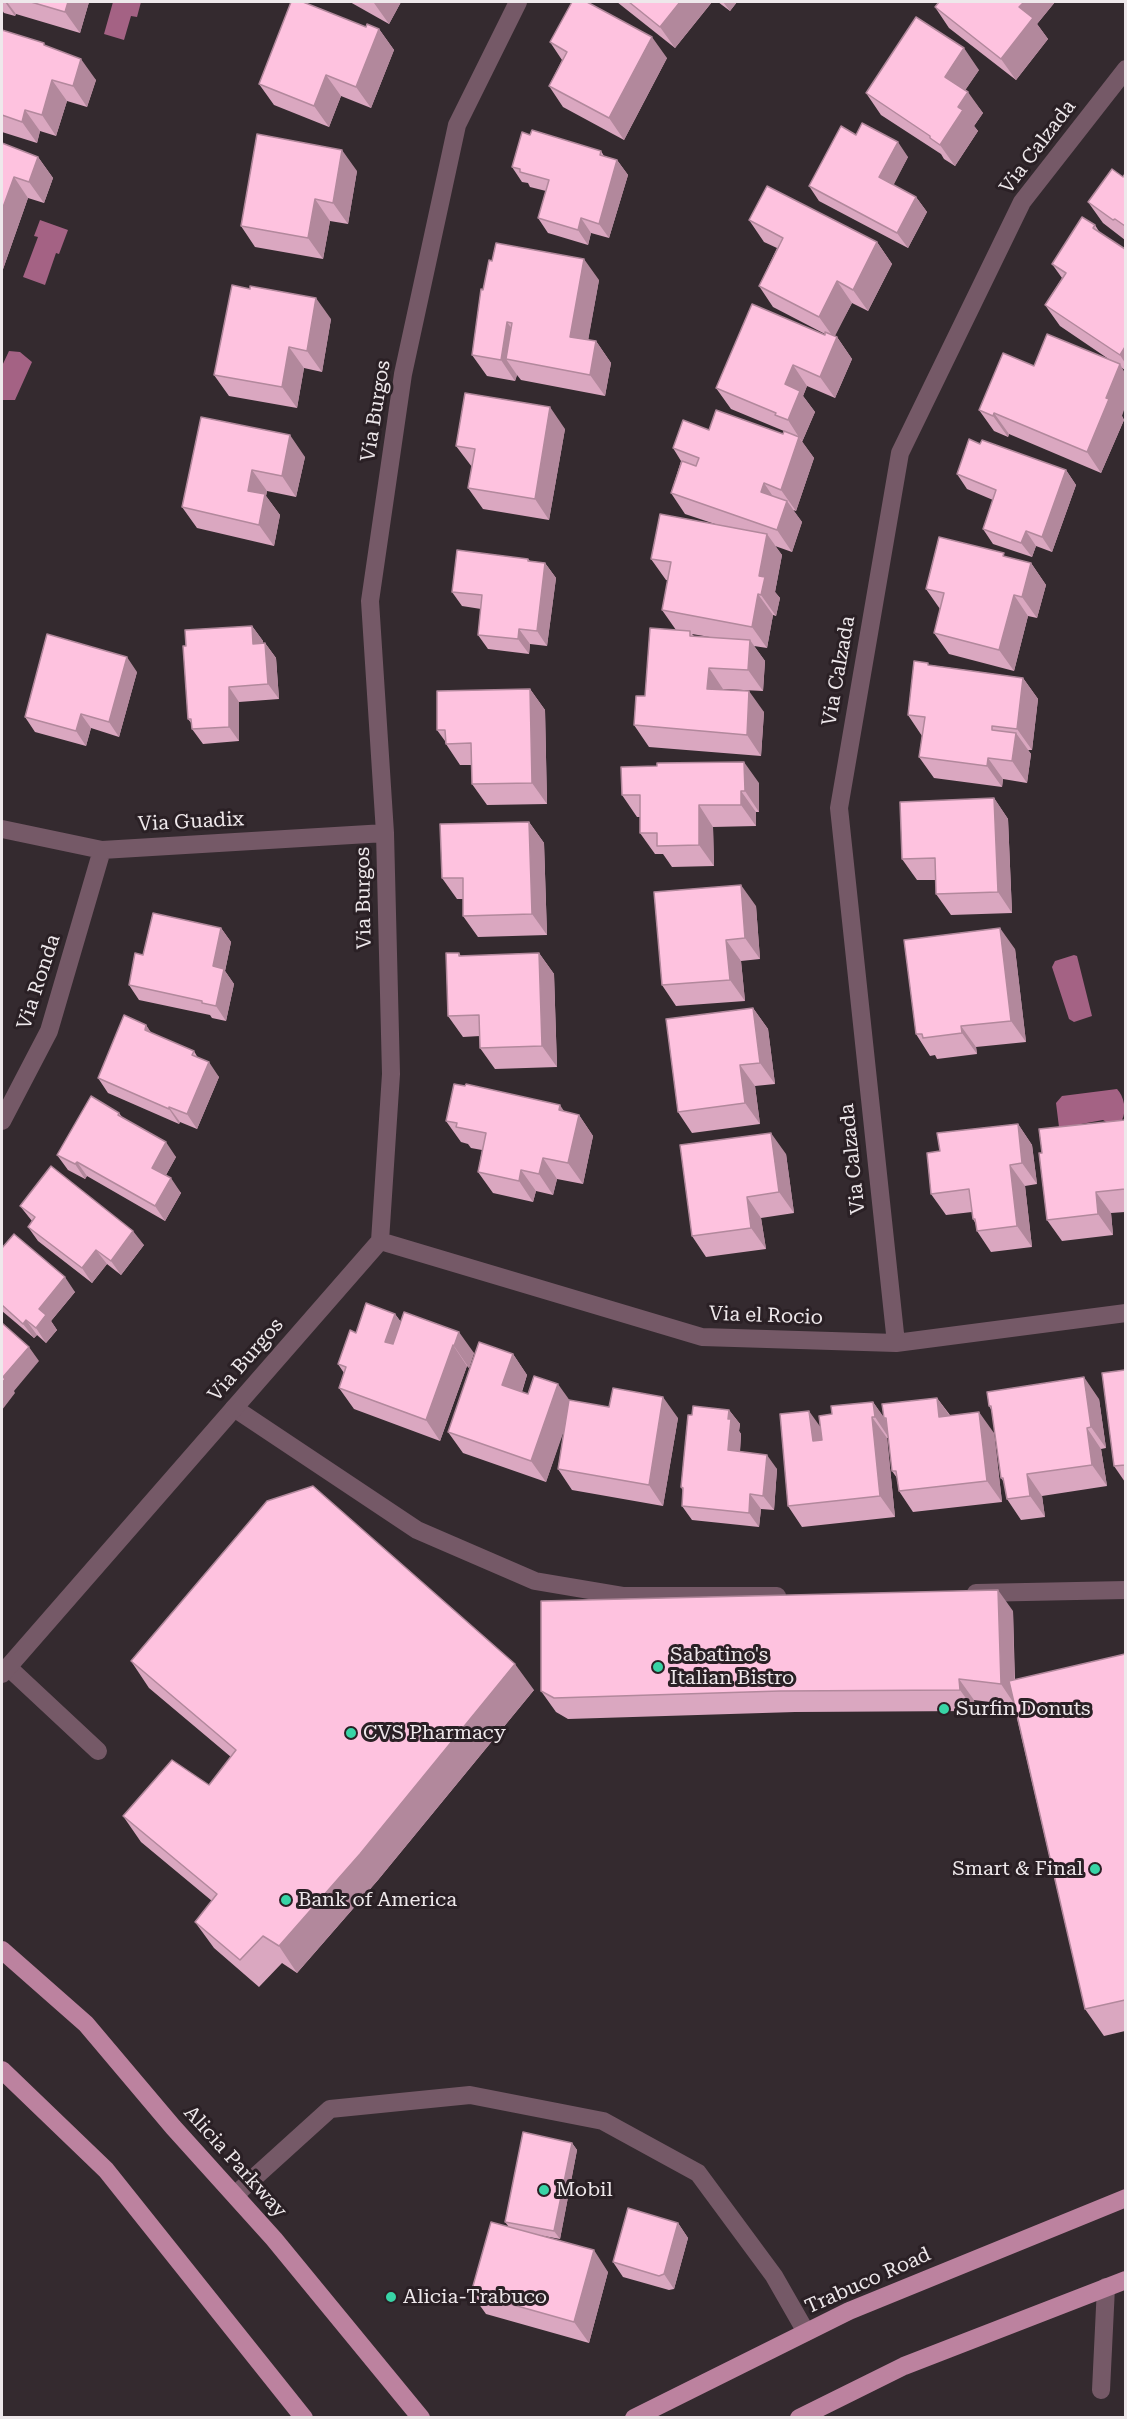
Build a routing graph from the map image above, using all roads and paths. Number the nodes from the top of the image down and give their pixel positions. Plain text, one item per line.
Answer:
1 (518, 2) edge
2 (1125, 69) edge
3 (2, 829) edge
4 (385, 833) junction
5 (102, 849) junction
6 (2, 1121) edge
7 (380, 1241) junction
8 (1125, 1313) edge
9 (896, 1343) junction
10 (234, 1408) junction
11 (1125, 1590) edge
12 (961, 1593) edge
13 (798, 1596) edge
14 (5, 1670) edge
15 (98, 1751) dead end
16 (2, 1950) edge
17 (2, 2070) edge
18 (235, 2195) junction
19 (1125, 2198) edge
20 (1125, 2280) edge
21 (1106, 2287) junction
22 (806, 2332) junction
23 (1101, 2390) dead end
24 (304, 2418) edge
25 (421, 2418) edge
26 (633, 2418) edge
27 (799, 2418) edge

1 - 4 street, Via Burgos
2 - 9 street, Via Calzada
3 - 5 street, Via Guadix
4 - 5 street, Via Guadix
4 - 7 street, Via Burgos
5 - 6 street, Via Ronda
7 - 9 street, Via el Rocio
7 - 10 street, Via Burgos
8 - 9 street, Via el Rocio
10 - 13 street
10 - 14 street, Via Burgos
11 - 12 street
14 - 15 street
16 - 18 main road, Alicia Parkway
17 - 24 main road
18 - 22 street
18 - 25 main road, Alicia Parkway
19 - 22 main road, Trabuco Road
20 - 21 main road
21 - 23 street
21 - 27 main road
22 - 26 main road, Trabuco Road

